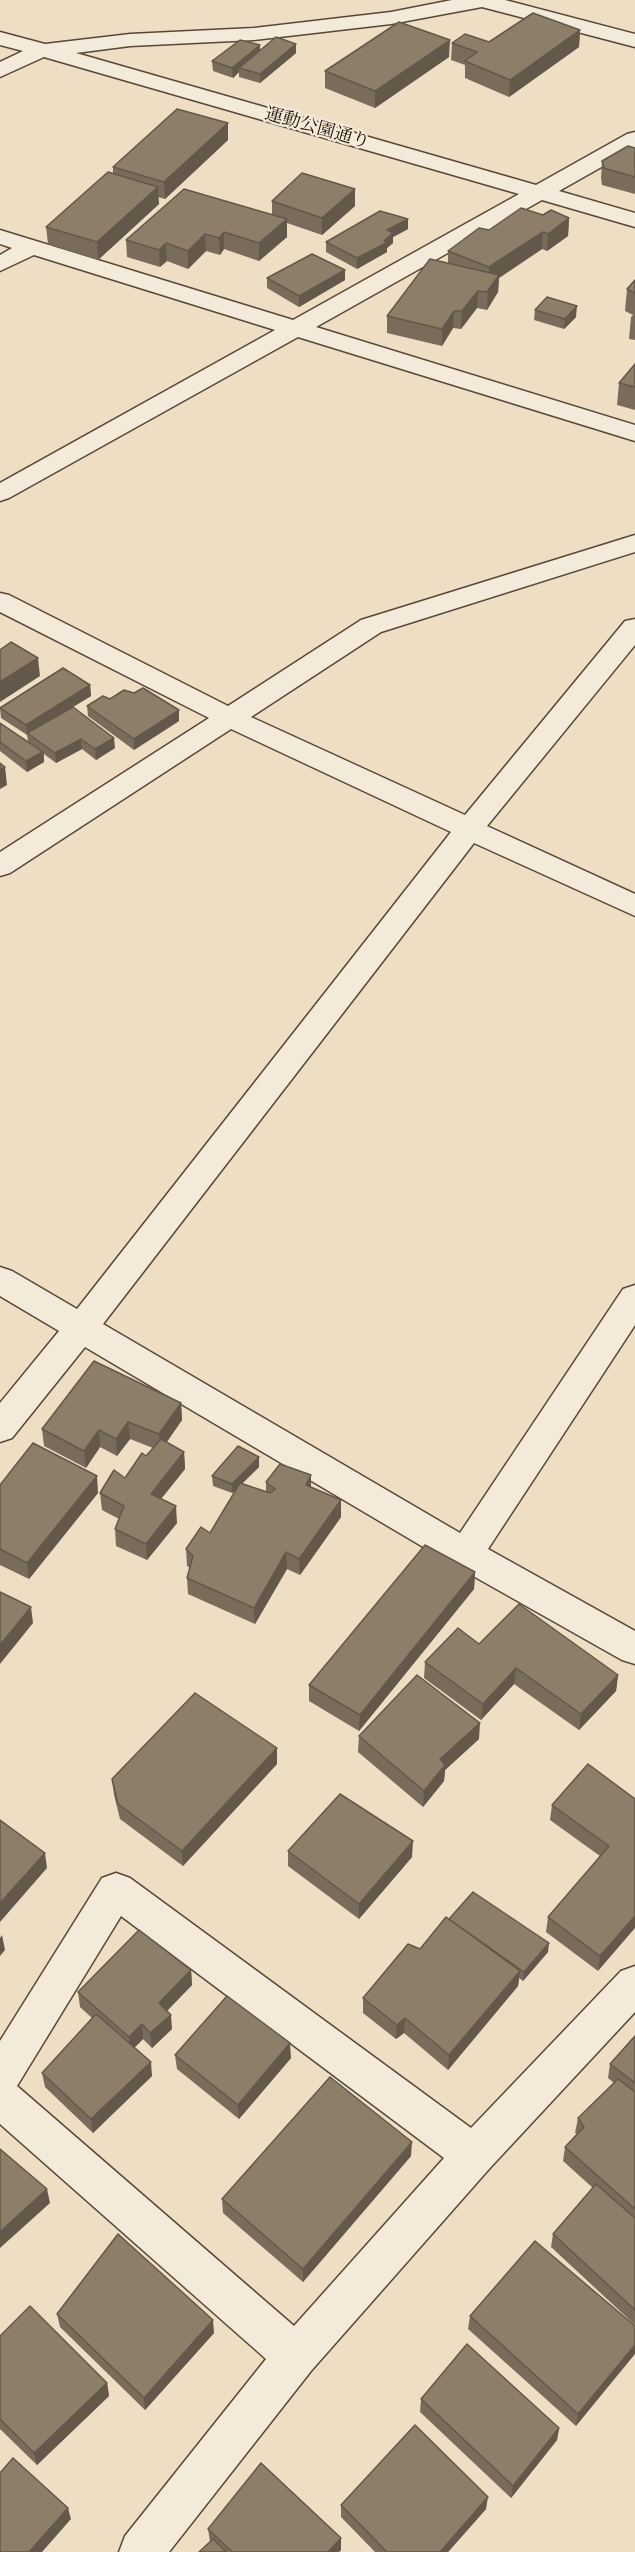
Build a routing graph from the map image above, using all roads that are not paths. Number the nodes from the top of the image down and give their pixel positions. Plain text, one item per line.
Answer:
1 (483, 0) edge
2 (0, 39) edge
3 (635, 41) edge
4 (41, 51) junction
5 (0, 56) edge
6 (0, 70) edge
7 (635, 139) edge
8 (539, 193) junction
9 (635, 220) edge
10 (0, 237) edge
11 (32, 247) junction
12 (0, 264) edge
13 (296, 329) junction
14 (635, 433) edge
15 (0, 493) edge
16 (635, 543) edge
17 (0, 601) edge
18 (635, 627) edge
19 (228, 717) junction
20 (468, 829) junction
21 (0, 866) edge
22 (635, 906) edge
23 (0, 1280) edge
24 (635, 1298) edge
25 (82, 1326) junction
26 (0, 1428) edge
27 (465, 1554) junction
28 (635, 1649) edge
29 (635, 1984) edge
30 (0, 2077) edge
31 (0, 2098) edge
32 (474, 2155) junction
33 (296, 2356) junction
34 (141, 2552) edge

1 - 3 street
1 - 4 street
2 - 4 street, 運動公園通り
4 - 5 street
4 - 6 street
4 - 8 street, 運動公園通り
7 - 8 street
8 - 9 street, 運動公園通り
8 - 13 street
10 - 11 street
11 - 12 street
11 - 13 street
13 - 14 street
13 - 15 street
16 - 19 street
17 - 19 street
18 - 20 street
19 - 20 street
19 - 21 street
20 - 22 street
20 - 25 street
23 - 25 street
24 - 27 street
25 - 26 street
25 - 27 street
27 - 28 street
29 - 32 street
30 - 32 street
31 - 33 street
32 - 33 street
33 - 34 street

